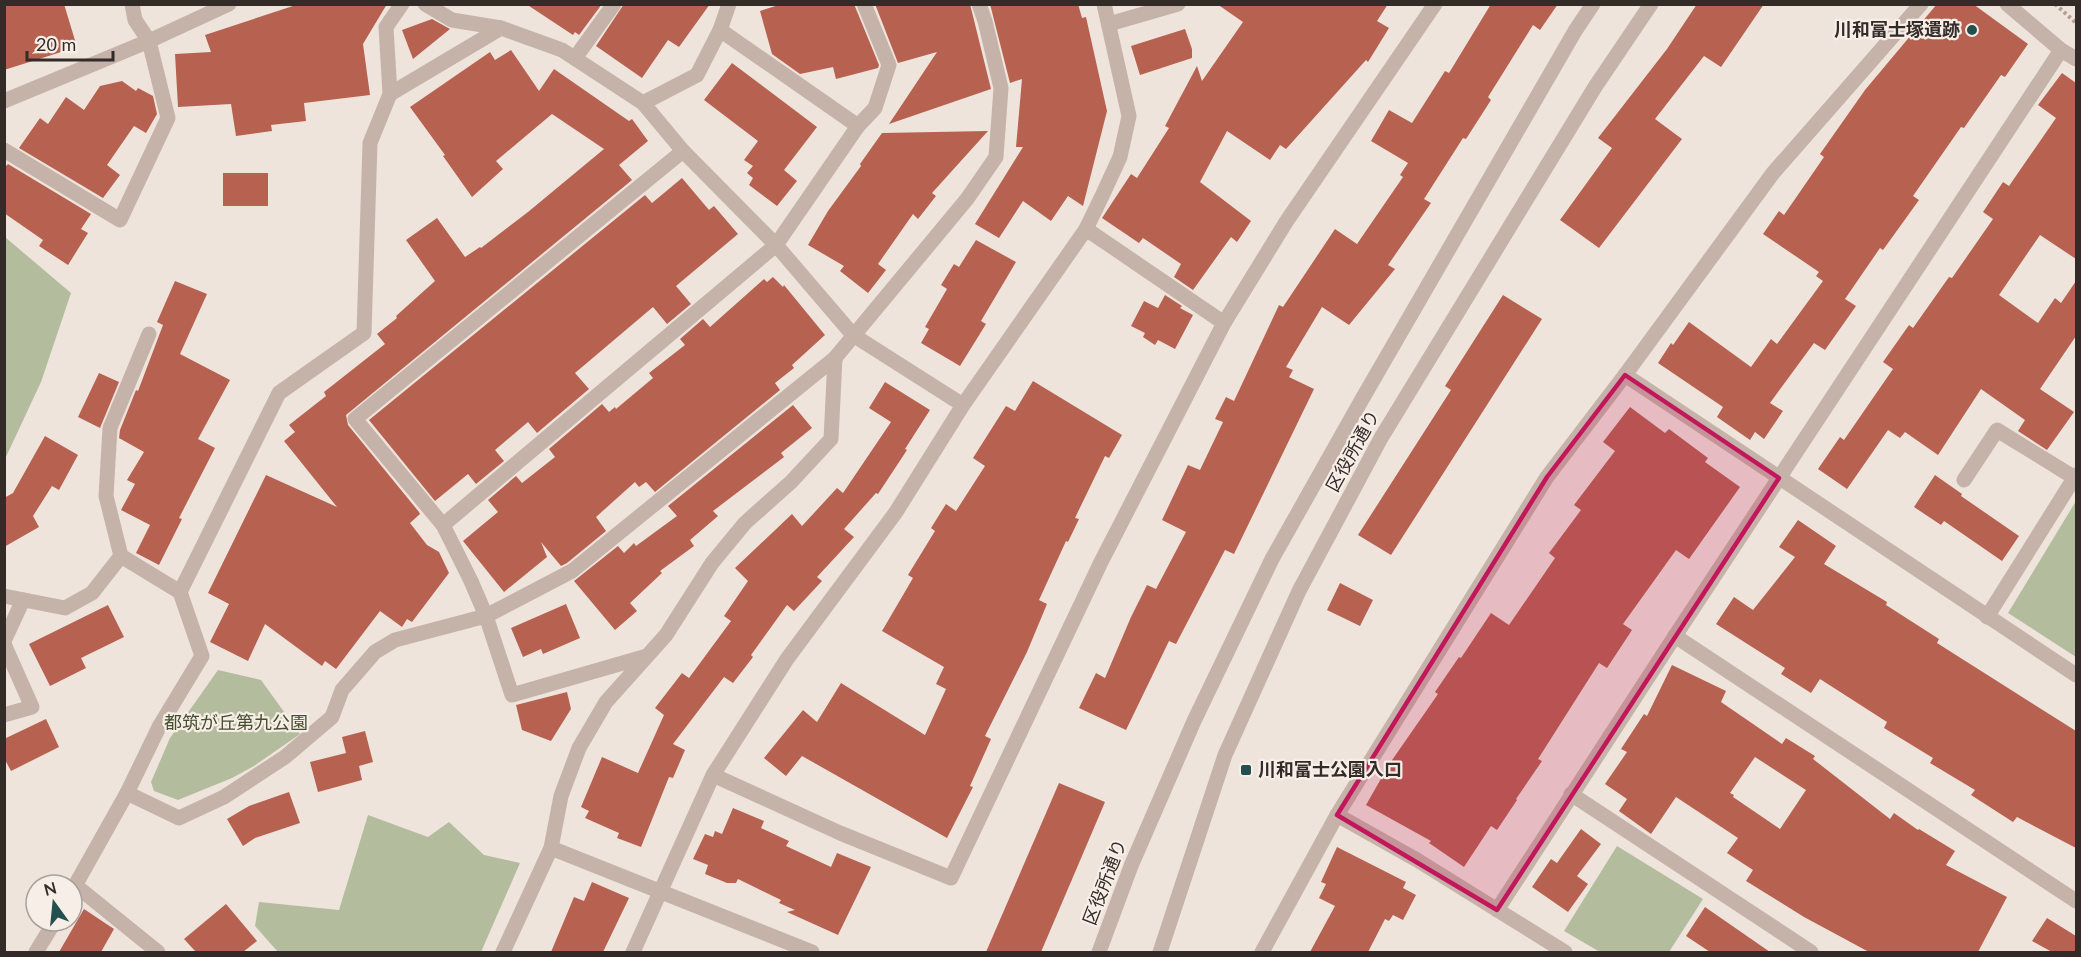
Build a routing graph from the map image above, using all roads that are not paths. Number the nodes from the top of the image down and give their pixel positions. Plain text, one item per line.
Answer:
1 (132, 4) edge
2 (229, 4) edge
3 (402, 4) edge
4 (425, 4) edge
5 (614, 4) edge
6 (729, 4) edge
7 (864, 4) edge
8 (979, 4) edge
9 (1104, 4) edge
10 (1178, 4) edge
11 (1435, 4) edge
12 (1593, 4) edge
13 (1651, 4) edge
14 (1921, 4) edge
15 (2007, 4) edge
16 (1109, 24) junction
17 (501, 28) junction
18 (720, 30) junction
19 (148, 41) junction
20 (2061, 50) junction
21 (575, 58) junction
22 (2076, 59) edge
23 (390, 94) junction
24 (4, 101) edge
25 (643, 103) junction
26 (858, 126) junction
27 (4, 150) edge
28 (683, 151) junction
29 (1086, 229) junction
30 (776, 245) junction
31 (1224, 323) junction
32 (149, 334) dead end
33 (853, 335) junction
34 (835, 358) junction
35 (1625, 375) junction
36 (963, 405) junction
37 (2076, 477) edge
38 (1779, 478) junction
39 (1964, 480) dead end
40 (443, 525) junction
41 (121, 556) junction
42 (180, 592) junction
43 (4, 596) edge
44 (23, 600) junction
45 (486, 616) junction
46 (1987, 617) junction
47 (1675, 636) junction
48 (4, 643) edge
49 (647, 656) junction
50 (2076, 675) edge
51 (4, 715) edge
52 (713, 775) junction
53 (127, 793) junction
54 (1571, 794) junction
55 (1337, 814) junction
56 (551, 848) junction
57 (82, 873) edge
58 (660, 891) junction
59 (84, 896) edge
60 (2076, 902) edge
61 (1497, 910) junction
62 (48, 933) edge
63 (36, 952) edge
64 (158, 952) edge
65 (503, 952) edge
66 (633, 952) edge
67 (812, 952) edge
68 (1099, 952) edge
69 (1160, 952) edge
70 (1263, 952) edge
71 (1565, 952) edge
72 (1811, 952) edge

1 - 19 street
2 - 19 street
3 - 23 street
4 - 17 street
5 - 21 street
6 - 18 street
7 - 26 street
8 - 33 street
9 - 16 street
10 - 16 street
11 - 31 street
12 - 68 street, 区役所通り
13 - 69 street, 区役所通り
14 - 35 street
15 - 20 street
16 - 29 street
17 - 21 street
17 - 23 street
18 - 25 street
18 - 26 street
19 - 24 street
19 - 27 street
20 - 22 street
20 - 38 street
21 - 25 street
23 - 42 street
25 - 28 street
26 - 30 street
28 - 30 street
28 - 40 street
29 - 31 street
29 - 36 street
30 - 33 street
30 - 40 street
31 - 52 street
32 - 41 street
33 - 34 street
33 - 36 street
34 - 45 street
34 - 49 street
35 - 38 street
35 - 55 street
36 - 52 street
37 - 39 street
37 - 46 street
38 - 46 street
38 - 47 street
40 - 45 street
41 - 42 street
41 - 44 street
42 - 53 street
43 - 44 street
44 - 48 street
45 - 49 street
45 - 53 street
46 - 50 street
47 - 54 street
47 - 60 street
48 - 51 street
49 - 56 street
52 - 58 street
53 - 57 street
54 - 61 street
54 - 72 street
55 - 61 street
55 - 70 street
56 - 58 street
56 - 65 street
58 - 66 street
58 - 67 street
59 - 64 street
61 - 71 street
62 - 63 street

